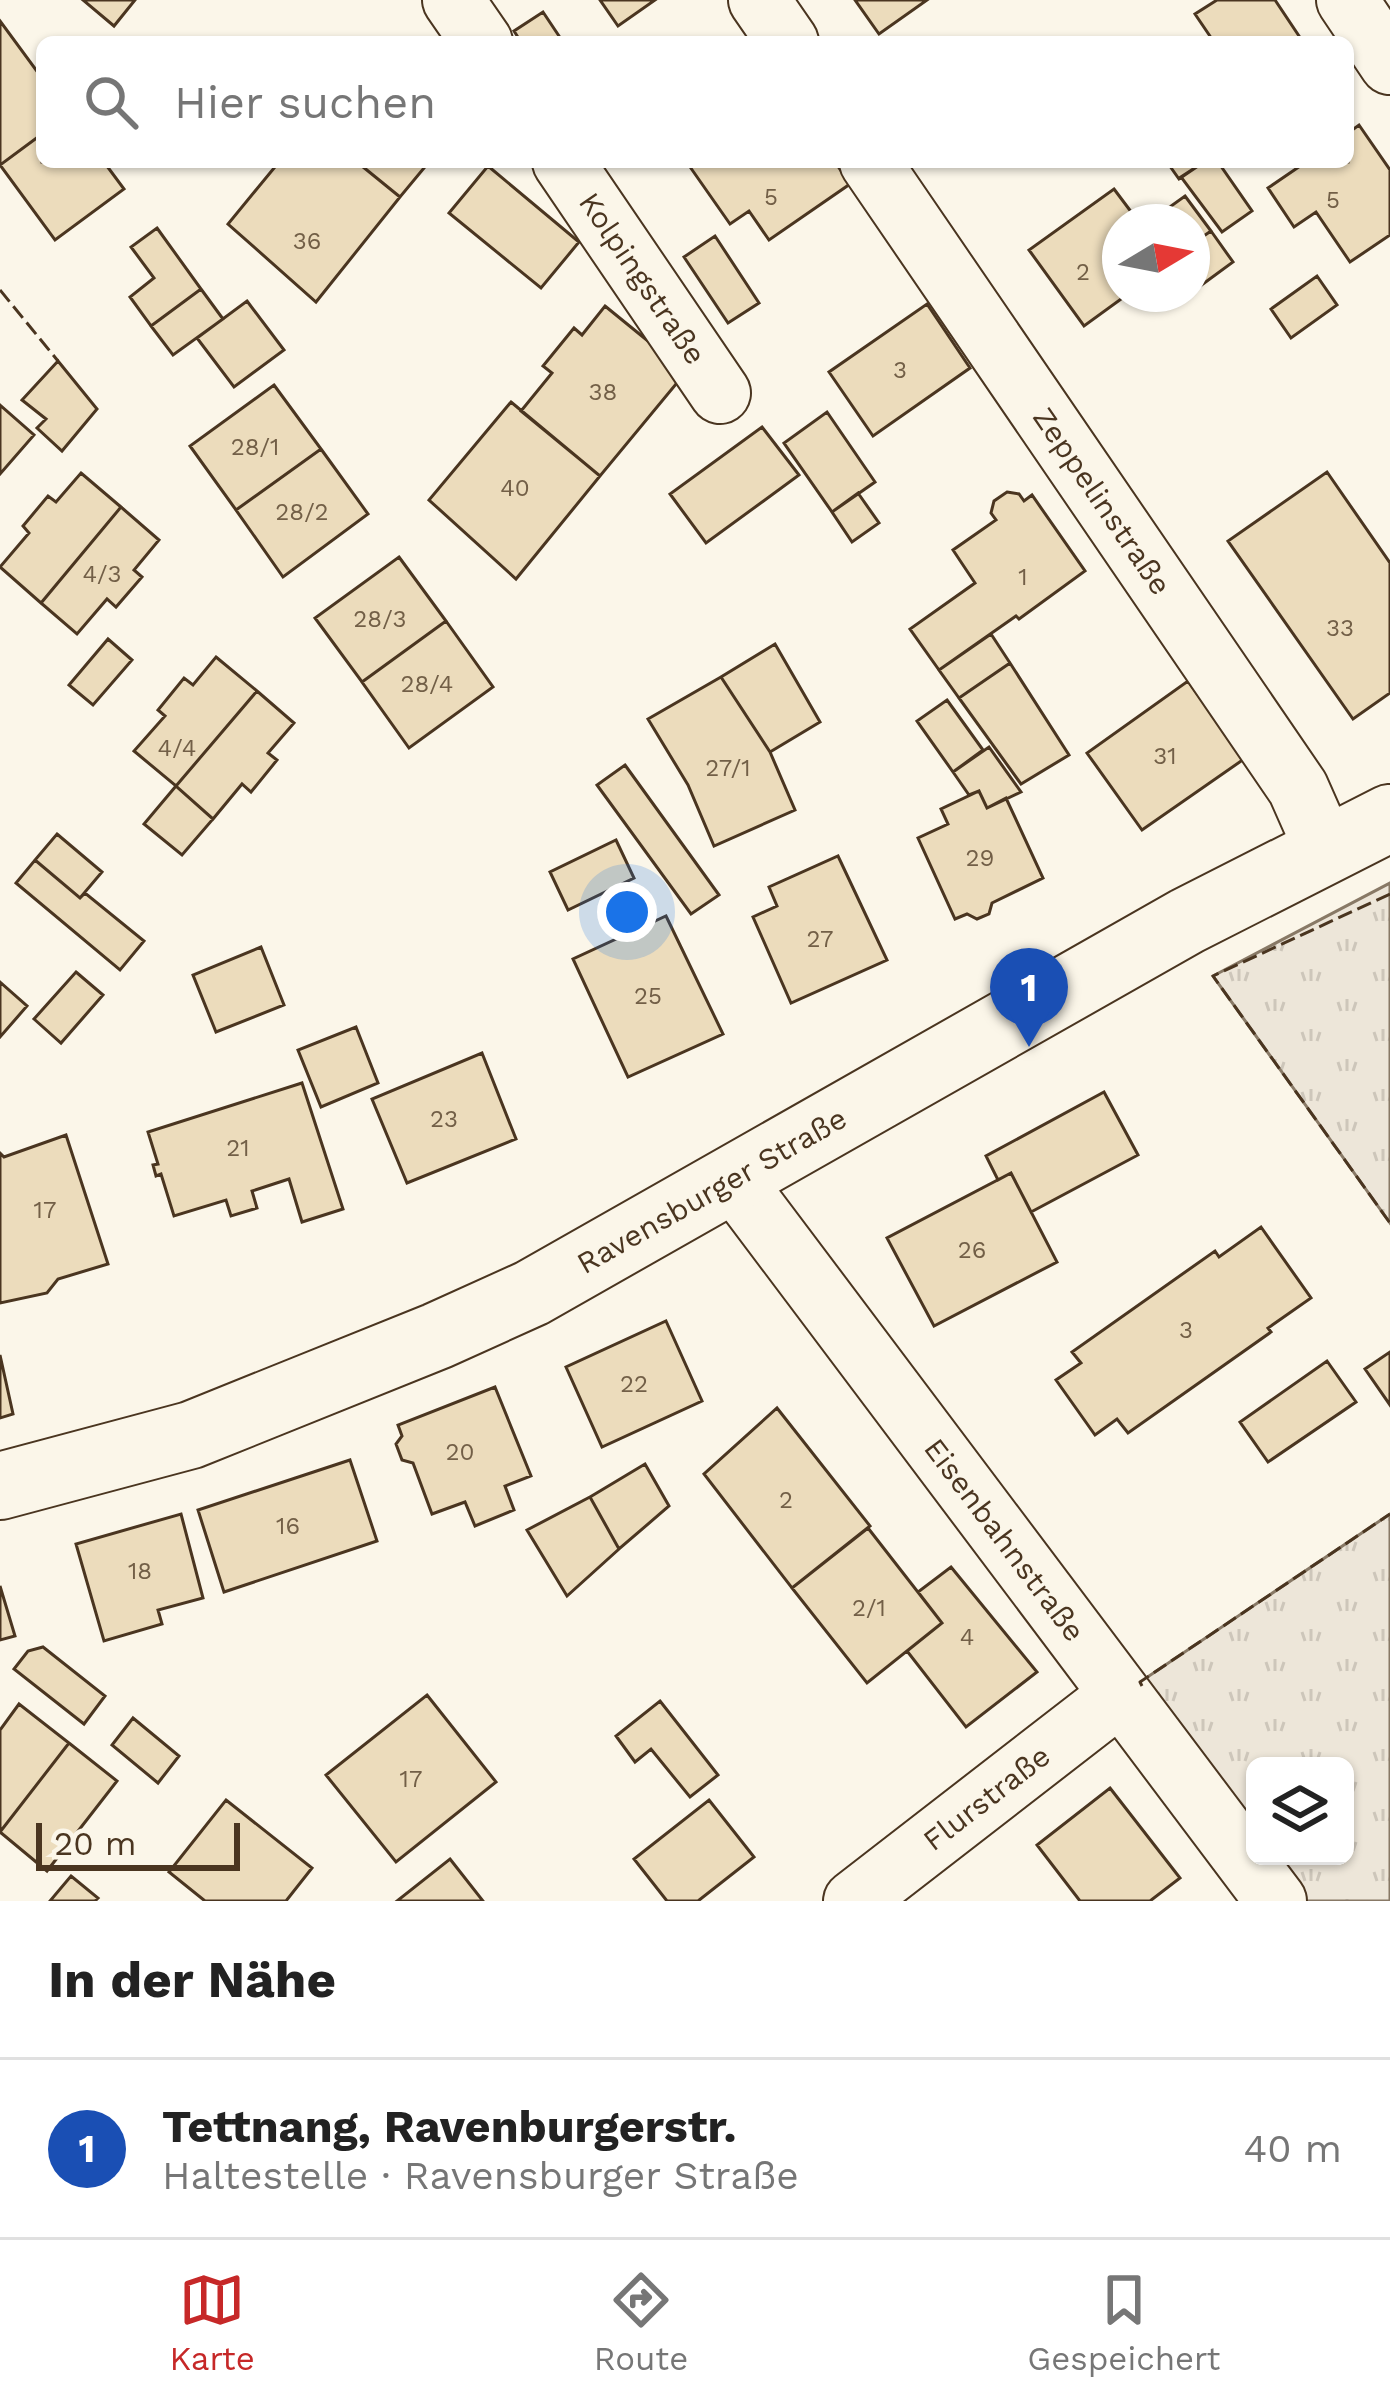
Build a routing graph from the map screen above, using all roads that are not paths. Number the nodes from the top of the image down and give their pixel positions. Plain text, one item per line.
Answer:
1 (453, 0) edge
2 (759, 0) edge
3 (1347, 0) edge
4 (478, 36) edge
5 (784, 36) edge
6 (1390, 64) edge
7 (567, 168) edge
8 (874, 168) edge
9 (719, 393) dead end
10 (1390, 818) edge
11 (1325, 849) junction
12 (732, 1178) junction
13 (0, 1486) edge
14 (1120, 1695) junction
15 (854, 1901) edge
16 (1276, 1901) edge

1 - 4 street
2 - 5 street
3 - 6 street
7 - 9 street, Kolpingstraße
8 - 11 street, Zeppelinstraße
10 - 11 street, Ravensburger Straße
11 - 12 street, Ravensburger Straße
12 - 13 street, Ravensburger Straße
12 - 14 street, Eisenbahnstraße
14 - 15 street, Flurstraße
14 - 16 street, Eisenbahnstraße

